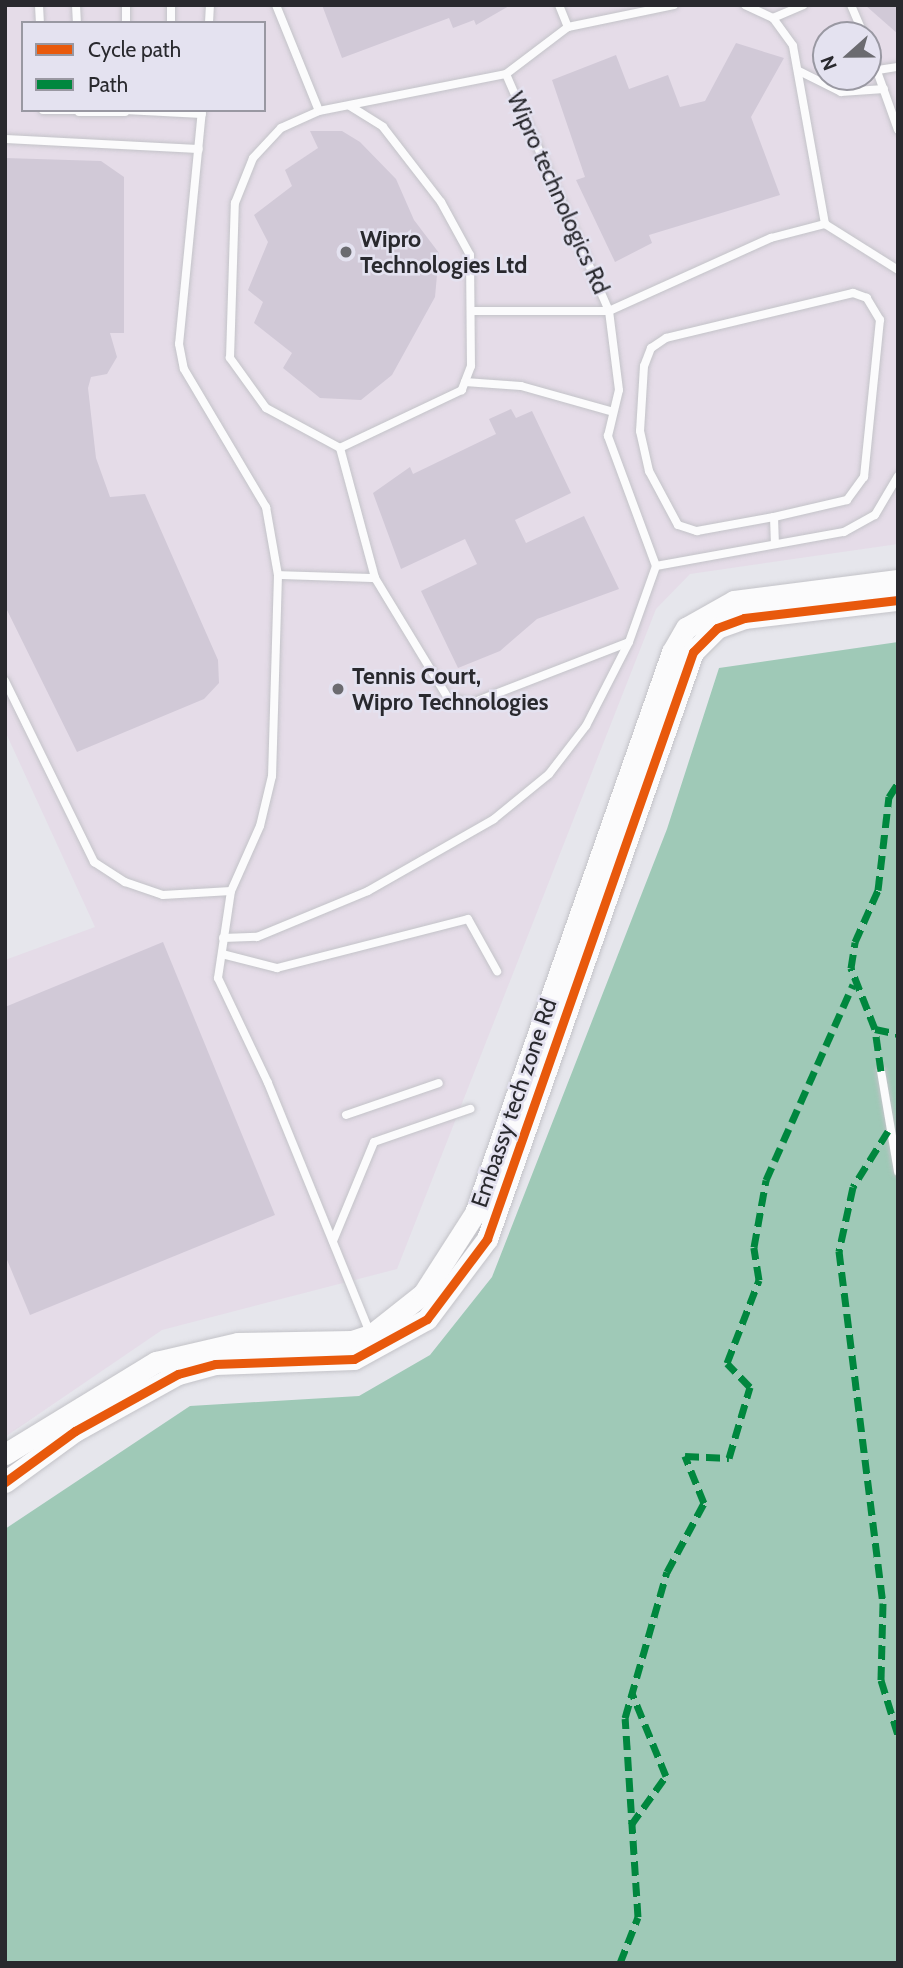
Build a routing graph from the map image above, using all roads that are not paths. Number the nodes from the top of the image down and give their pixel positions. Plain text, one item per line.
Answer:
1 (276, 5) edge
2 (559, 5) edge
3 (674, 5) edge
4 (745, 5) edge
5 (803, 5) edge
6 (773, 18) junction
7 (568, 27) junction
8 (799, 71) junction
9 (506, 74) junction
10 (882, 83) edge
11 (884, 89) junction
12 (350, 106) junction
13 (319, 111) junction
14 (172, 112) edge
15 (202, 112) edge
16 (897, 124) edge
17 (5, 139) edge
18 (199, 149) junction
19 (825, 224) junction
20 (898, 270) edge
21 (472, 311) junction
22 (609, 311) junction
23 (465, 382) junction
24 (610, 411) junction
25 (340, 448) junction
26 (898, 476) edge
27 (774, 517) junction
28 (775, 541) junction
29 (656, 566) junction
30 (278, 575) junction
31 (375, 579) junction
32 (898, 580) edge
33 (898, 600) edge
34 (629, 642) junction
35 (5, 681) edge
36 (232, 891) junction
37 (223, 938) junction
38 (222, 954) junction
39 (497, 971) dead end
40 (881, 1071) dead end
41 (439, 1083) dead end
42 (470, 1110) dead end
43 (346, 1115) dead end
44 (898, 1172) edge
45 (333, 1241) junction
46 (374, 1343) junction
47 (8, 1452) edge
48 (23, 1468) junction
49 (5, 1482) edge

1 - 13 lane
2 - 7 lane
3 - 7 lane
4 - 6 lane
5 - 6 lane
6 - 8 lane
7 - 9 lane
8 - 11 lane
8 - 19 lane
9 - 12 lane
9 - 22 lane, Wipro technologics Rd
10 - 11 lane
11 - 16 lane
12 - 13 lane
12 - 21 lane
13 - 25 lane
14 - 15 lane
15 - 18 lane
17 - 18 lane
18 - 30 lane
19 - 20 lane
19 - 22 lane
21 - 22 lane
21 - 23 lane
22 - 24 lane, Wipro technologics Rd
23 - 24 lane
23 - 25 lane
24 - 29 lane, Wipro technologics Rd
25 - 31 lane
26 - 28 lane
27 - 27 lane
27 - 28 lane
28 - 29 lane
29 - 34 lane
30 - 31 lane
30 - 36 lane
31 - 34 lane
32 - 46 street
33 - 46 street, Embassy tech zone Rd
34 - 37 lane
35 - 36 lane
36 - 37 lane
37 - 38 lane
38 - 39 lane
38 - 45 lane
40 - 44 lane
41 - 43 lane
42 - 45 lane
45 - 46 lane
46 - 47 street
46 - 48 street, Embassy tech zone Rd
47 - 48 street
48 - 49 street, Embassy tech zone Rd

